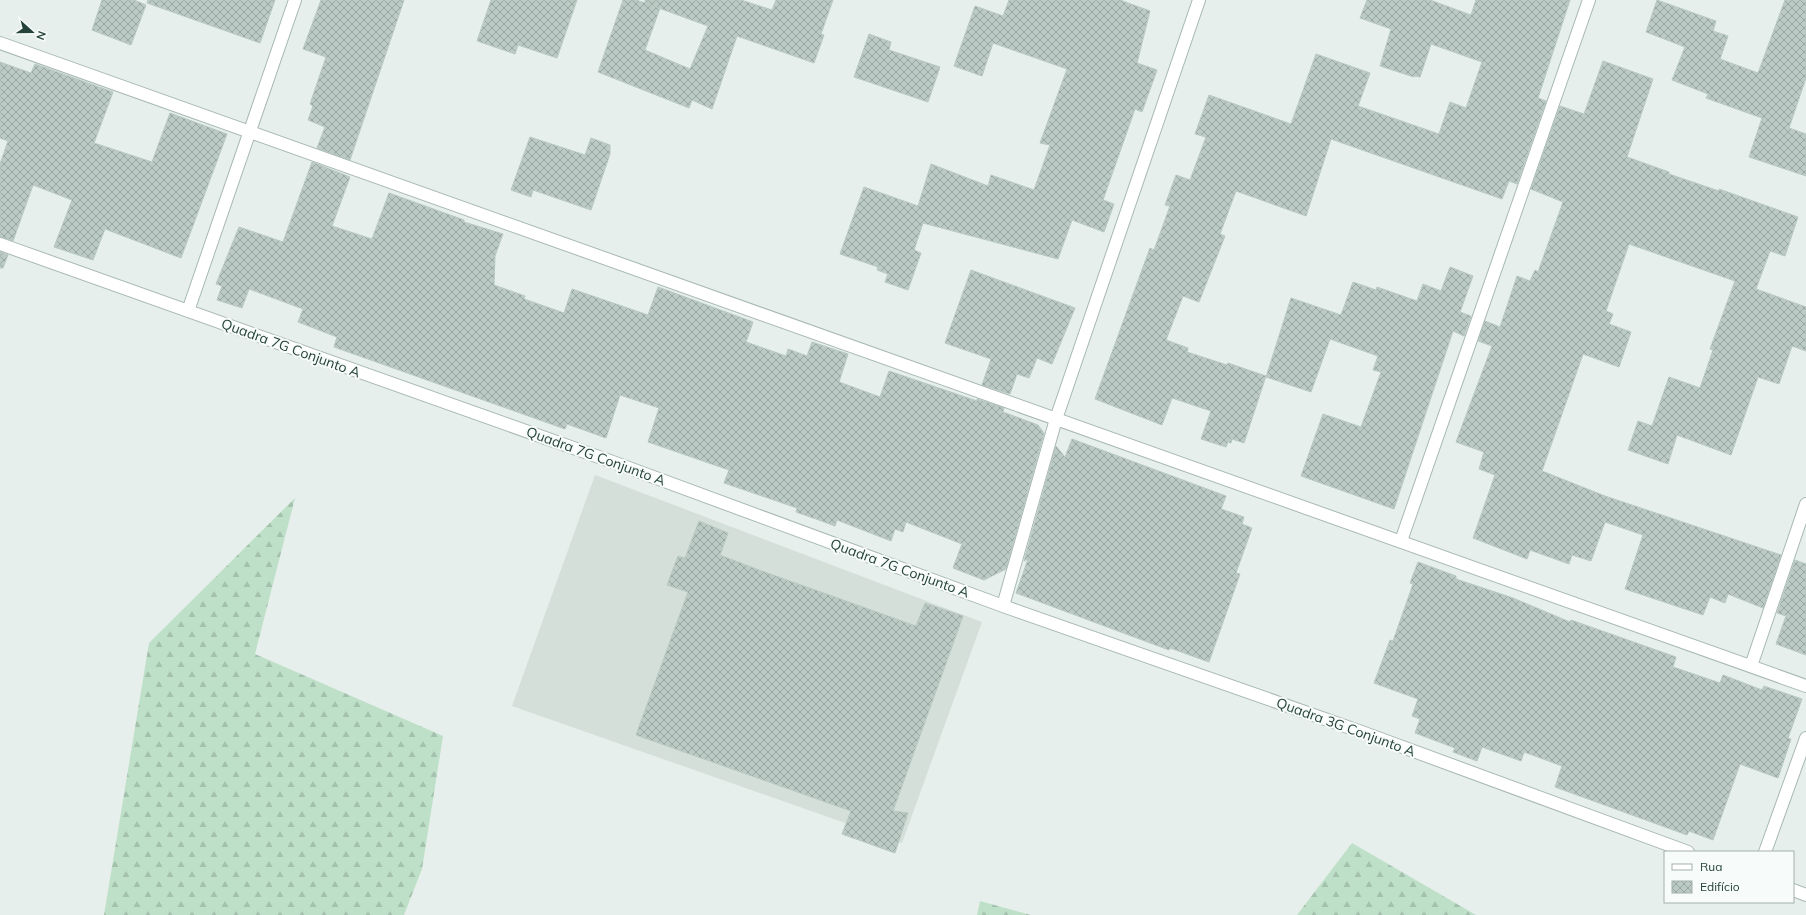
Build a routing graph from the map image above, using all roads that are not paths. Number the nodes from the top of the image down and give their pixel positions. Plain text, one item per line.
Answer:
1 (295, 0) edge
2 (1199, 0) edge
3 (1588, 0) edge
4 (0, 43) edge
5 (250, 132) junction
6 (0, 244) edge
7 (188, 311) junction
8 (1056, 419) junction
9 (1806, 504) edge
10 (1401, 542) junction
11 (1003, 606) junction
12 (1751, 666) junction
13 (1806, 686) edge
14 (1806, 738) edge
15 (1685, 851) edge
16 (1765, 851) edge
17 (1794, 890) edge
18 (1806, 895) edge

1 - 5 street
2 - 8 street
3 - 10 street
4 - 5 street
5 - 7 street
5 - 8 street
6 - 7 street, Quadra 7G Conjunto A
7 - 11 street, Quadra 7G Conjunto A
8 - 10 street
8 - 11 street
9 - 12 street
10 - 12 street
11 - 15 street, Quadra 3G Conjunto A
12 - 13 street
14 - 16 street
17 - 18 street

